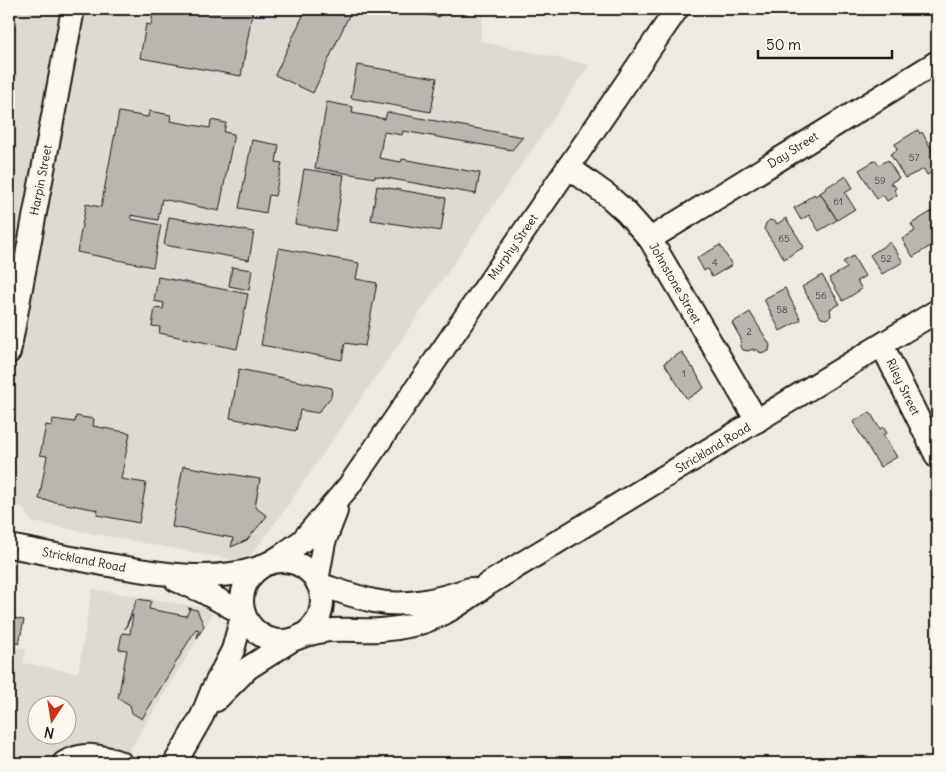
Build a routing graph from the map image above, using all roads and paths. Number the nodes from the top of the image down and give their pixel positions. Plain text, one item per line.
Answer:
1 (73, 9) edge
2 (677, 9) edge
3 (937, 62) edge
4 (568, 168) junction
5 (650, 239) junction
6 (937, 310) edge
7 (882, 345) junction
8 (9, 352) edge
9 (757, 421) junction
10 (937, 457) edge
11 (349, 486) junction
12 (9, 546) edge
13 (264, 566) junction
14 (160, 574) junction
15 (318, 582) junction
16 (488, 584) junction
17 (245, 616) junction
18 (296, 638) junction
19 (202, 716) junction
20 (64, 763) edge
21 (121, 763) edge
22 (176, 763) edge

1 - 8 street, Harpin Street
2 - 4 street, Murphy Street
3 - 5 street, Day Street
4 - 5 street, Johnstone Street
4 - 11 street, Murphy Street
5 - 9 street, Johnstone Street
6 - 7 street, Strickland Road
7 - 9 street, Strickland Road
7 - 10 street, Riley Street
9 - 16 street, Strickland Road
11 - 13 street, Murphy Street
11 - 15 street, Murphy Street
12 - 14 street, Strickland Road
13 - 14 street, Strickland Road
13 - 15 street
13 - 17 street
14 - 17 street, Strickland Road
15 - 16 street, Strickland Road
15 - 18 street
16 - 18 street, Strickland Road
17 - 18 street
17 - 19 street
18 - 19 street
19 - 22 street
20 - 21 street

